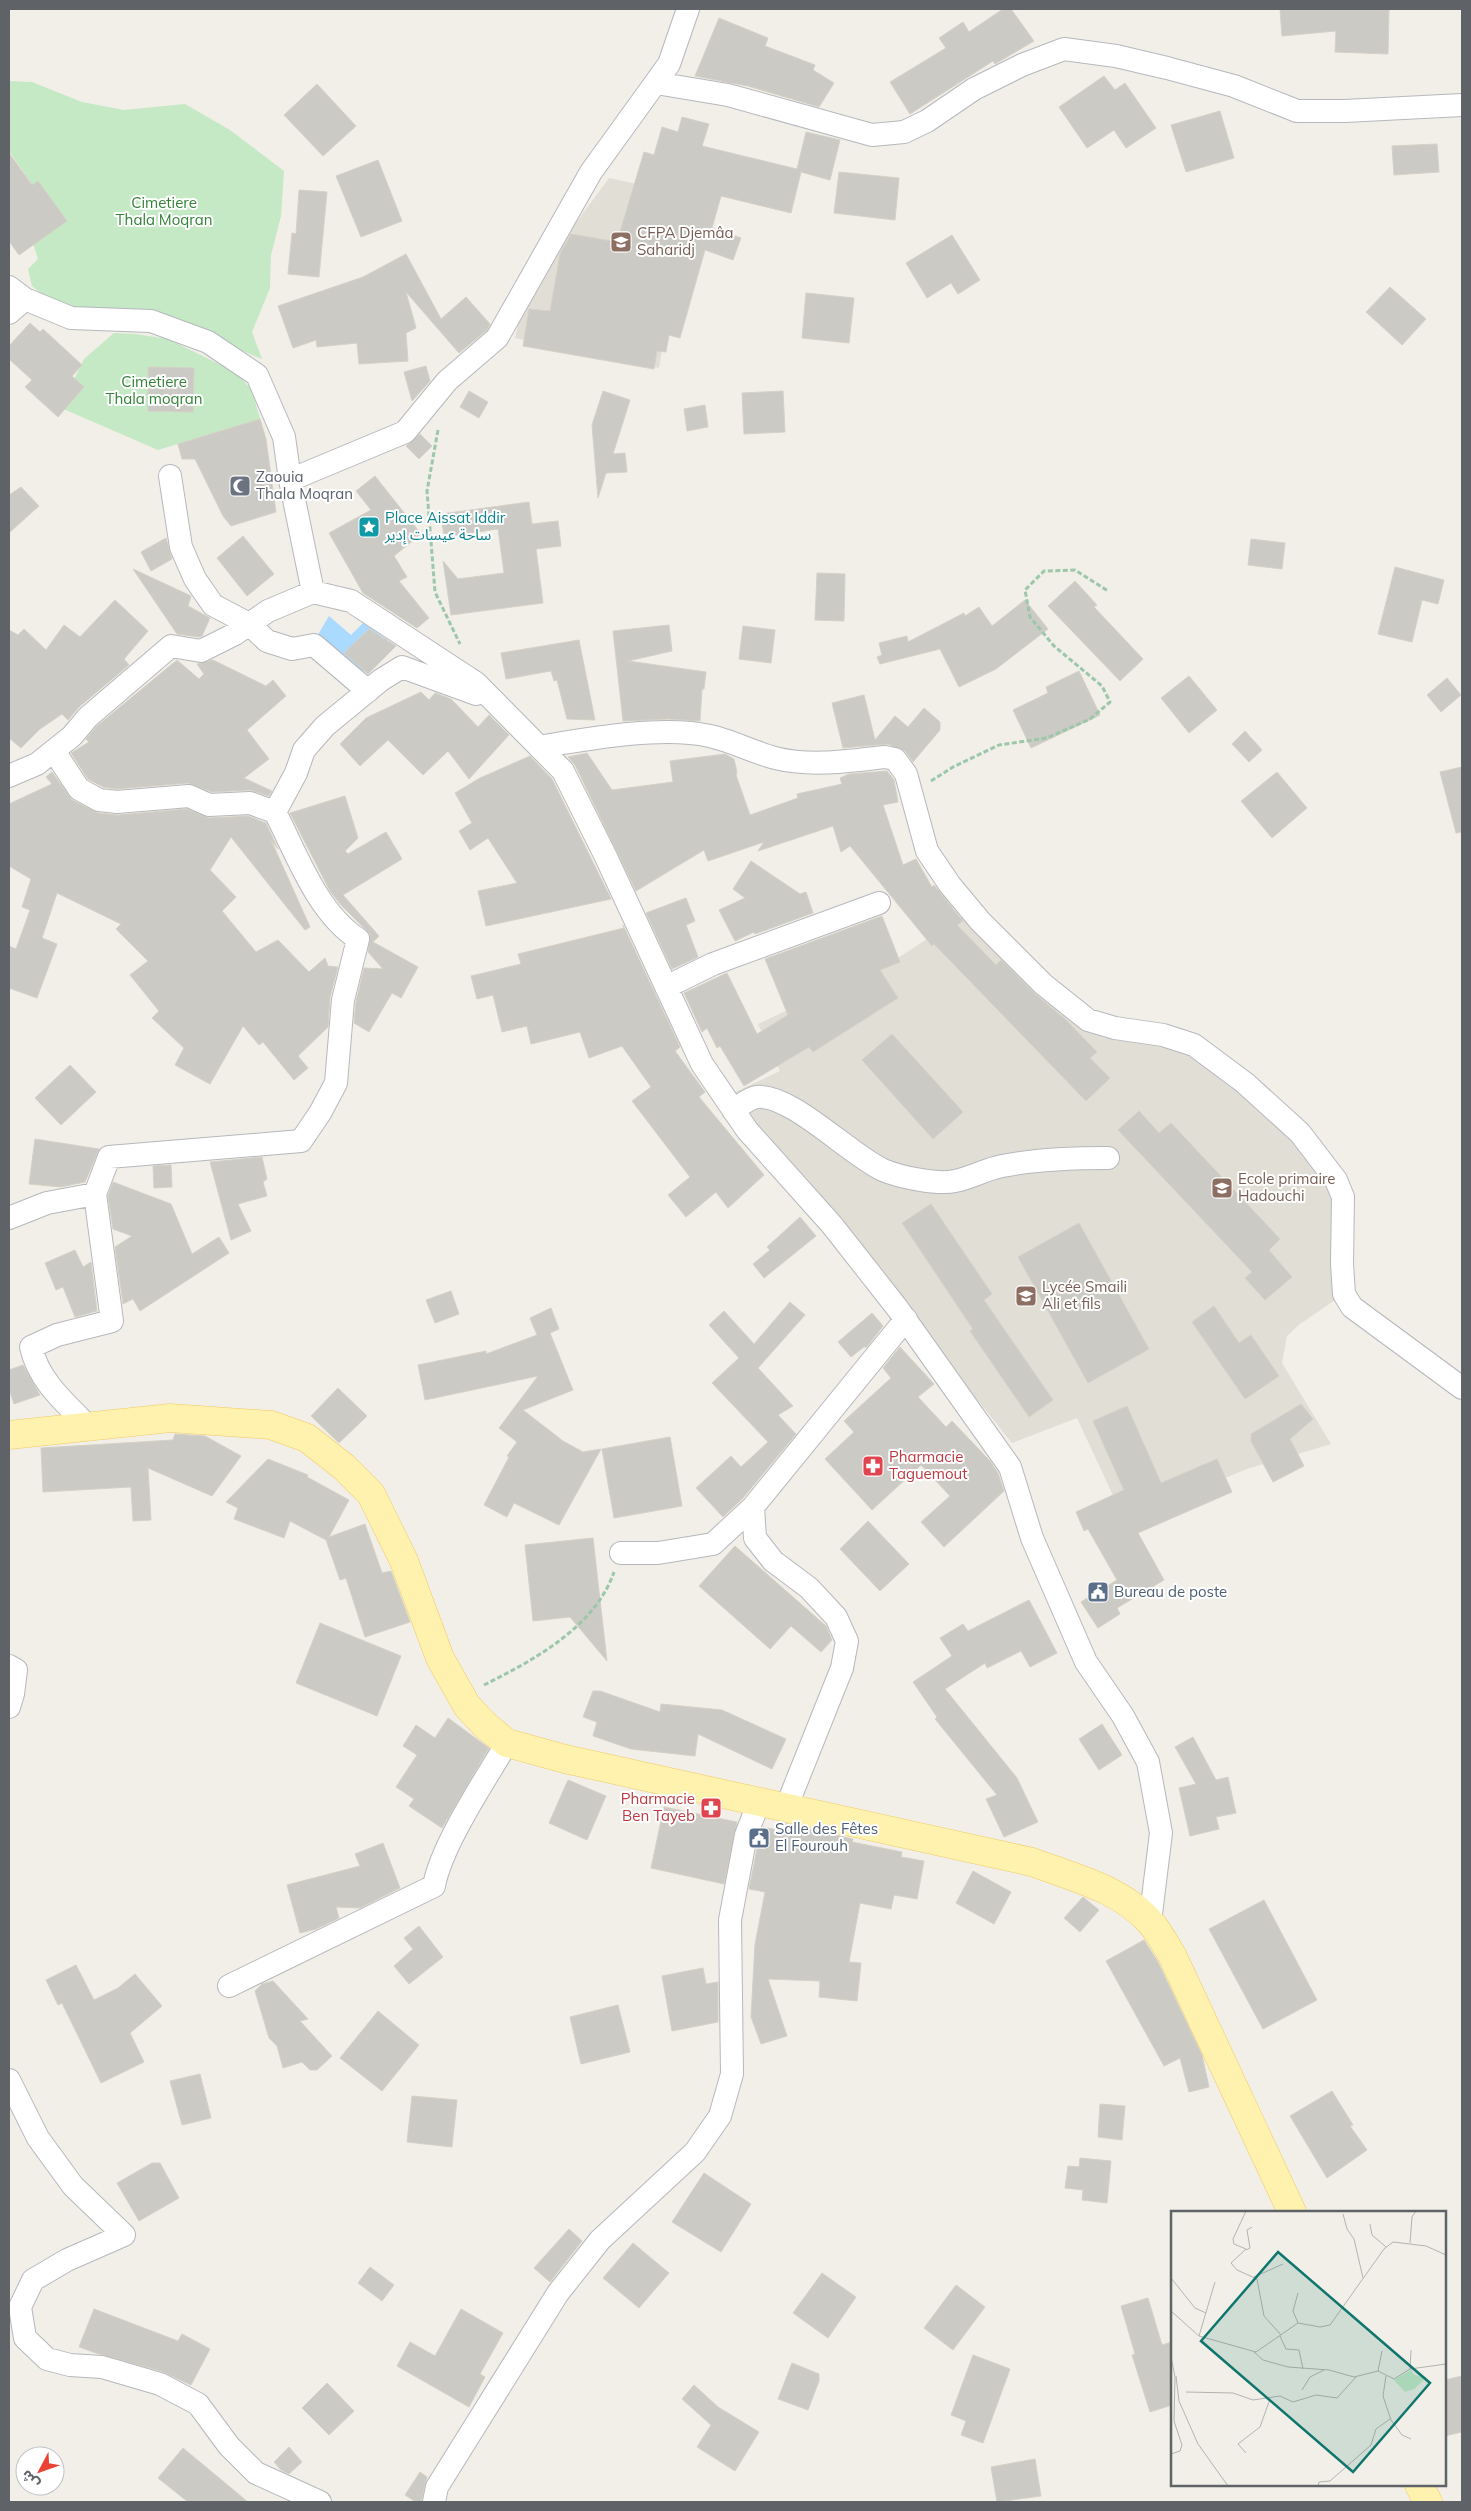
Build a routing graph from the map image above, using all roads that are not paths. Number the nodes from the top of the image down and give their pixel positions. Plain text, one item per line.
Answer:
1 (688, 9) edge
2 (656, 83) junction
3 (1462, 105) edge
4 (14, 300) edge
5 (170, 476) dead end
6 (290, 480) junction
7 (313, 592) junction
8 (249, 624) junction
9 (365, 693) junction
10 (496, 702) junction
11 (539, 747) junction
12 (54, 750) junction
13 (9, 776) edge
14 (275, 812) junction
15 (880, 904) dead end
16 (666, 988) junction
17 (733, 1110) junction
18 (1108, 1158) dead end
19 (95, 1194) junction
20 (9, 1218) edge
21 (906, 1320) junction
22 (1460, 1383) edge
23 (88, 1427) junction
24 (9, 1435) edge
25 (753, 1507) junction
26 (621, 1553) road end
27 (9, 1666) edge
28 (9, 1708) edge
29 (507, 1743) junction
30 (759, 1802) junction
31 (786, 1808) junction
32 (1150, 1922) junction
33 (229, 1986) dead end
34 (9, 2080) edge
35 (1292, 2211) edge
36 (1420, 2486) edge
37 (320, 2502) edge
38 (434, 2502) edge
39 (1428, 2502) edge

1 - 2 street
2 - 3 street
2 - 6 street
4 - 6 street
5 - 8 street
6 - 7 street
7 - 8 street
7 - 10 street
8 - 9 street
8 - 12 street
9 - 10 street
9 - 14 street
10 - 11 street
11 - 16 street
11 - 22 street
12 - 13 street
12 - 14 street
14 - 19 street
15 - 16 street
16 - 17 street
17 - 18 street
17 - 21 street
19 - 20 street
19 - 23 street
21 - 25 street
21 - 32 street
23 - 24 main road
23 - 29 main road
25 - 26 street
25 - 31 street
27 - 28 street
29 - 30 main road
29 - 33 street
30 - 31 main road
30 - 38 street
31 - 32 main road
32 - 35 main road
34 - 37 street
36 - 39 main road

